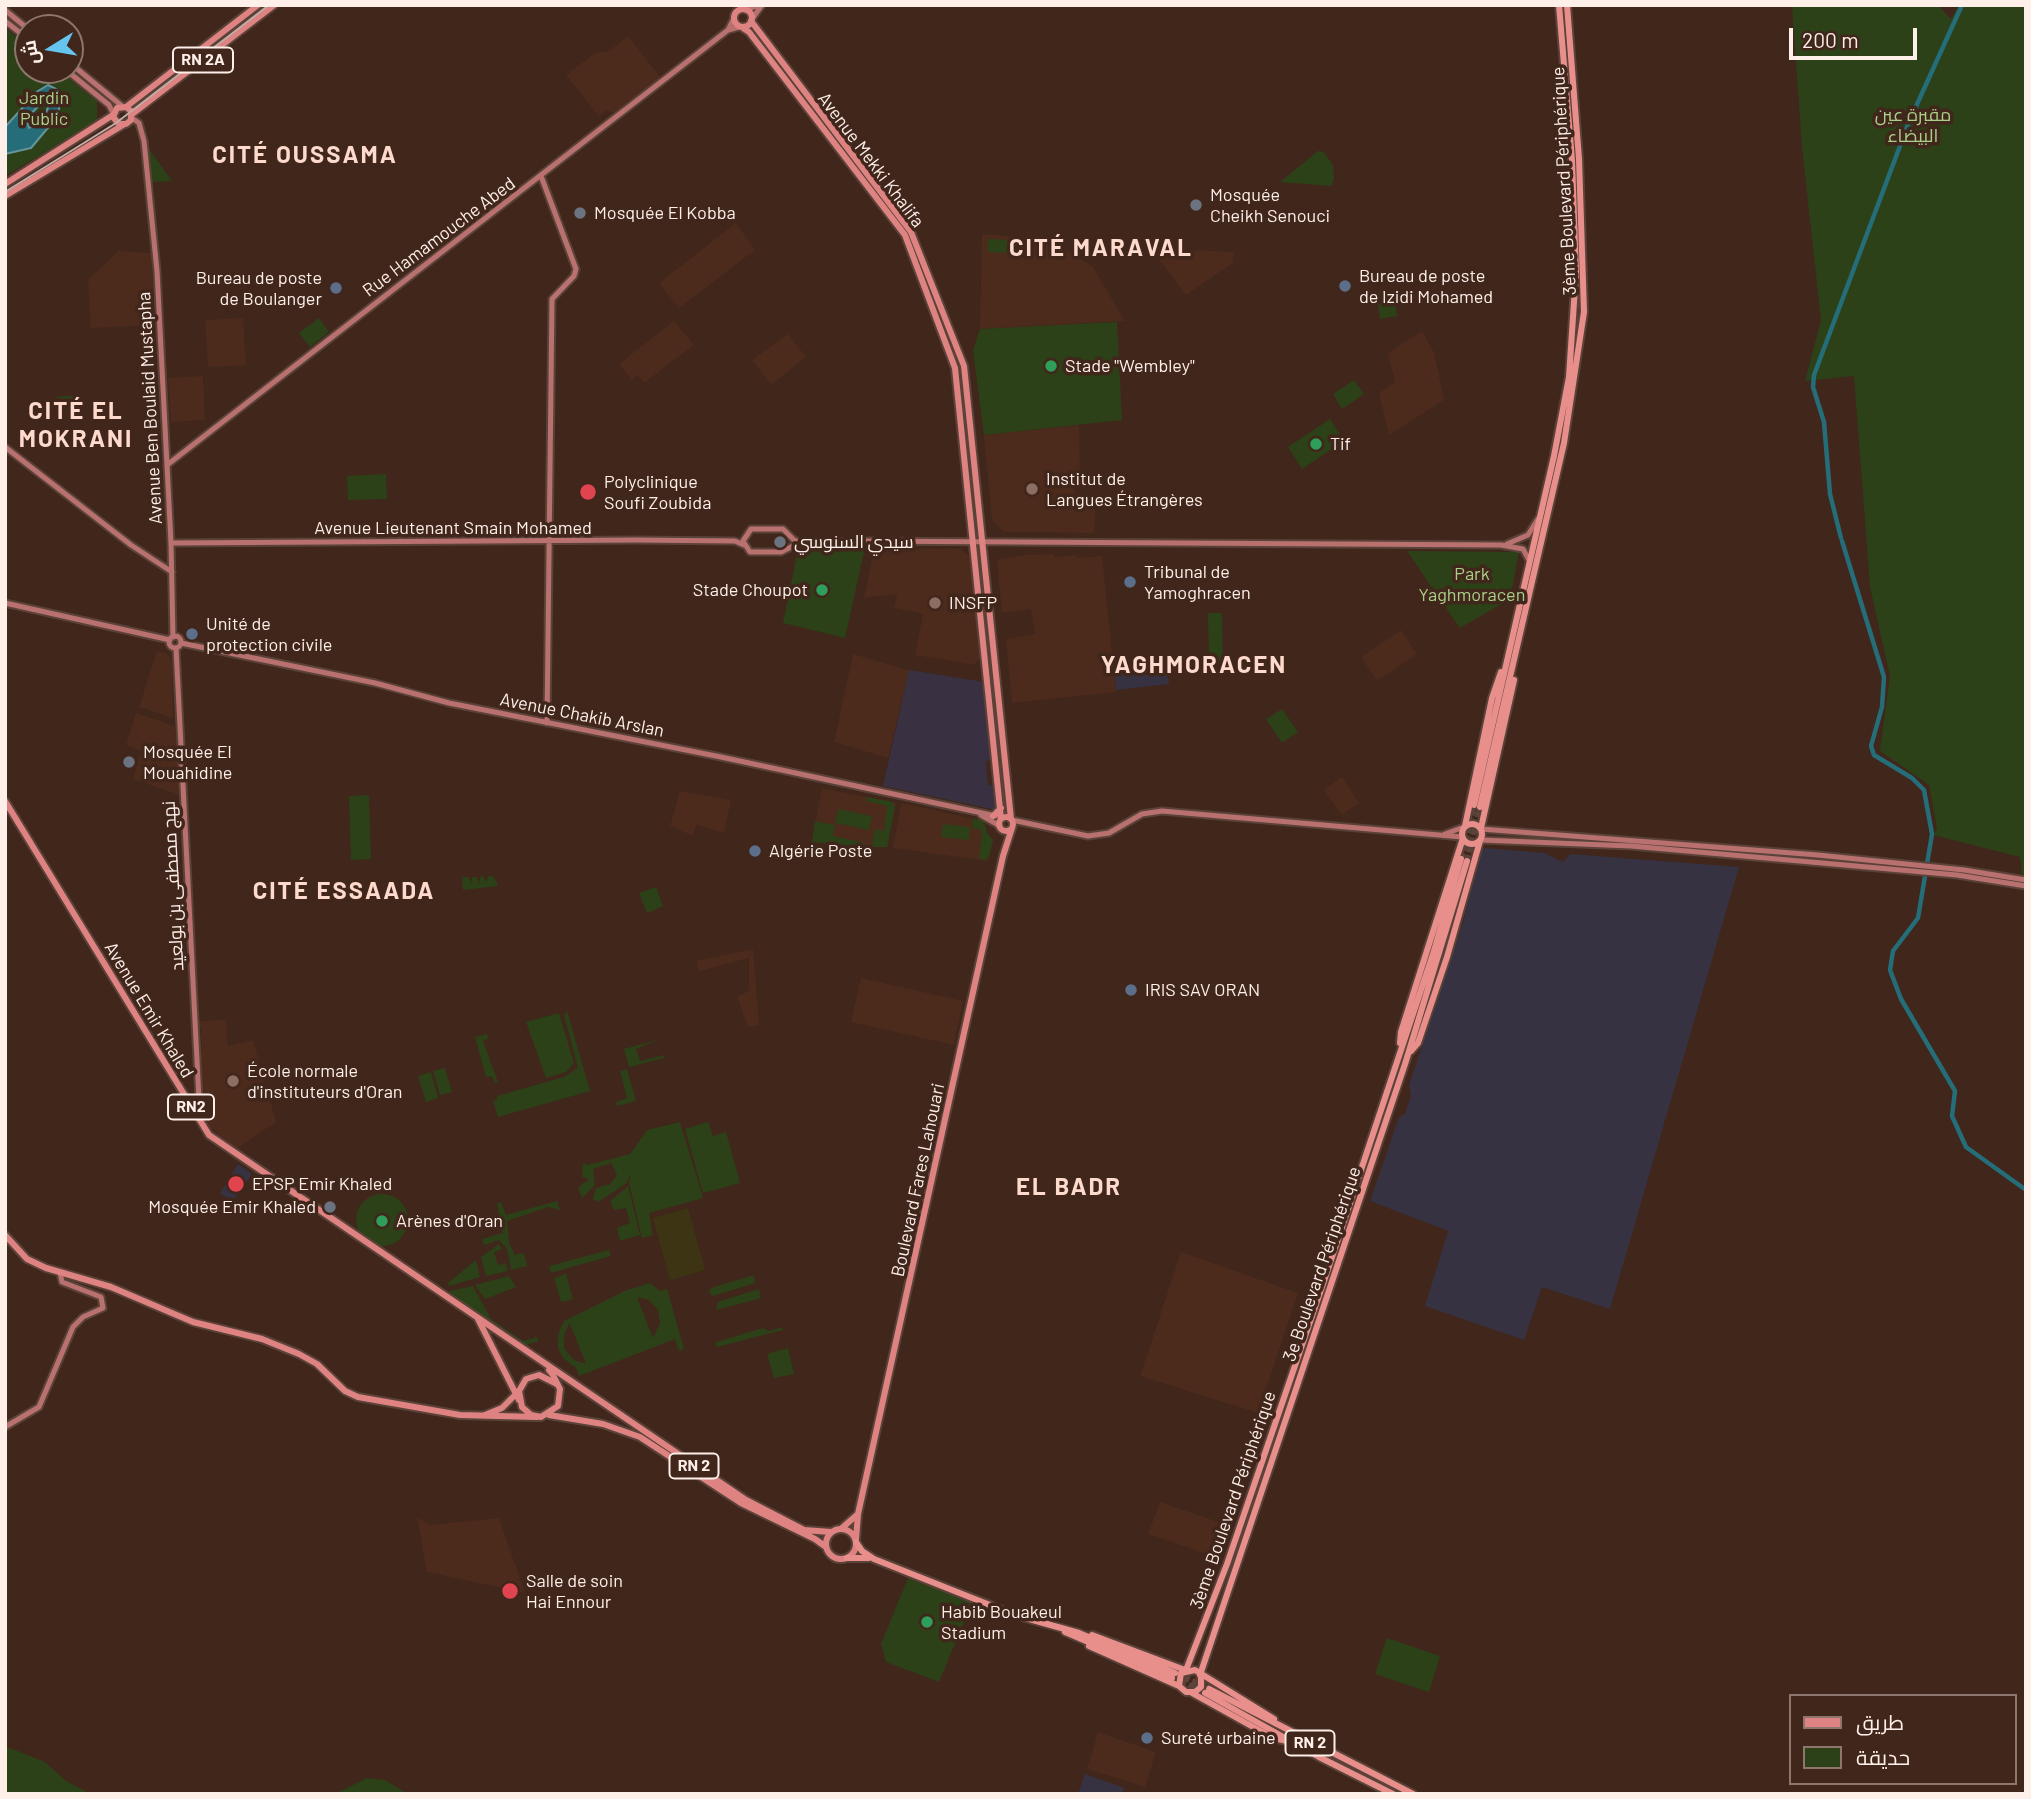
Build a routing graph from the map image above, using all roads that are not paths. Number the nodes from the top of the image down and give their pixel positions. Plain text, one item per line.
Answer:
1 (258, 5) edge
2 (274, 5) edge
3 (729, 5) edge
4 (761, 5) edge
5 (1559, 5) edge
6 (1567, 5) edge
7 (742, 8) edge
8 (734, 17) junction
9 (751, 20) junction
10 (741, 27) junction
11 (728, 30) junction
12 (84, 74) edge
13 (84, 84) edge
14 (124, 106) junction
15 (113, 114) junction
16 (132, 116) junction
17 (123, 125) junction
18 (541, 176) junction
19 (5, 184) edge
20 (5, 196) edge
21 (5, 447) edge
22 (167, 465) junction
23 (1542, 506) junction
24 (789, 534) junction
25 (745, 535) junction
26 (551, 540) junction
27 (735, 541) junction
28 (171, 542) junction
29 (978, 542) junction
30 (802, 543) junction
31 (744, 545) junction
32 (1503, 545) junction
33 (789, 547) junction
34 (1529, 561) junction
35 (172, 572) junction
36 (5, 603) edge
37 (174, 625) joint
38 (176, 641) junction
39 (1506, 664) junction
40 (1514, 665) junction
41 (547, 723) junction
42 (5, 800) edge
43 (1001, 808) junction
44 (978, 814) junction
45 (993, 816) junction
46 (1006, 822) junction
47 (1465, 827) junction
48 (1481, 829) junction
49 (1442, 835) junction
50 (1463, 838) junction
51 (1480, 840) junction
52 (1464, 860) joint
53 (1936, 870) junction
54 (2026, 880) edge
55 (2026, 886) edge
56 (1400, 1051) junction
57 (1408, 1055) junction
58 (200, 1122) junction
59 (5, 1235) edge
60 (1340, 1245) junction
61 (60, 1272) junction
62 (1322, 1297) junction
63 (477, 1318) junction
64 (543, 1363) junction
65 (539, 1375) junction
66 (554, 1375) junction
67 (566, 1380) junction
68 (557, 1384) junction
69 (510, 1388) junction
70 (518, 1396) junction
71 (507, 1404) junction
72 (549, 1415) junction
73 (476, 1417) junction
74 (537, 1417) junction
75 (5, 1427) edge
76 (858, 1514) junction
77 (842, 1528) junction
78 (831, 1532) junction
79 (856, 1540) junction
80 (826, 1547) junction
81 (847, 1558) junction
82 (874, 1559) junction
83 (1080, 1636) junction
84 (1191, 1657) junction
85 (1186, 1670) junction
86 (1173, 1672) junction
87 (1200, 1672) junction
88 (1180, 1686) junction
89 (1208, 1688) junction
90 (1192, 1693) junction
91 (1293, 1738) junction
92 (1393, 1794) edge
93 (1413, 1794) edge

1 - 14 main road, RN 2A
2 - 16 main road, RN 2A
3 - 8 main road
4 - 7 main road
4 - 9 main road
5 - 23 highway, 3ème Boulevard Périphérique
6 - 40 highway, 3ème Boulevard Périphérique
7 - 8 main road
7 - 9 main road, Avenue Mekki Khalifa
8 - 10 main road, Avenue Mekki Khalifa
8 - 11 main road
9 - 10 main road
9 - 29 main road, Avenue Mekki Khalifa
10 - 11 main road
10 - 29 main road, Avenue Mekki Khalifa
11 - 18 main road, Rue Hamamouche Abed
12 - 14 main road
13 - 15 main road
14 - 15 main road
14 - 16 main road
15 - 17 main road
15 - 19 main road
16 - 17 main road
16 - 22 main road, Avenue Ben Boulaid Mustapha
17 - 20 main road
18 - 22 main road, Rue Hamamouche Abed
18 - 26 main road
21 - 35 main road
22 - 28 main road, Avenue Ben Boulaid Mustapha
23 - 32 main road
23 - 34 highway, 3ème Boulevard Périphérique
24 - 25 main road
24 - 30 main road
24 - 33 main road
25 - 27 main road
25 - 31 main road
26 - 27 main road, Avenue Lieutenant Smain Mohamed
26 - 28 main road, Avenue Lieutenant Smain Mohamed
26 - 41 main road
27 - 31 main road
28 - 35 main road, Avenue Ben Boulaid Mustapha
29 - 30 main road
29 - 32 main road
29 - 43 main road
29 - 46 main road
30 - 33 main road
31 - 33 main road
32 - 34 main road
34 - 39 highway, 3ème Boulevard Périphérique
35 - 37 main road, Avenue Ben Boulaid Mustapha
36 - 38 main road, Avenue Chakib Arslan
37 - 38 main road, نهج مصطفى بن بولعيد
38 - 41 main road, Avenue Chakib Arslan
38 - 58 main road, نهج مصطفى بن بولعيد
39 - 40 highway, 3ème Boulevard Périphérique
39 - 47 highway
40 - 48 highway
41 - 44 main road, Avenue Chakib Arslan
42 - 58 main road, Avenue Emir Khaled / RN2
43 - 45 main road
43 - 46 main road
44 - 45 main road
44 - 46 main road
45 - 46 main road
46 - 49 main road
46 - 76 main road, Boulevard Fares Lahouari
47 - 48 highway
47 - 49 main road
47 - 50 highway
48 - 51 highway
48 - 53 main road
49 - 50 main road
50 - 51 highway
50 - 56 highway
51 - 53 main road
51 - 57 highway
52 - 56 highway, 3ème Boulevard Périphérique
52 - 57 highway, 3e Boulevard Périphérique
53 - 54 main road
53 - 55 main road
56 - 60 highway, 3ème Boulevard Périphérique
57 - 60 highway, 3e Boulevard Périphérique
58 - 63 main road, Avenue Emir Khaled / RN2
59 - 61 main road
60 - 62 highway, 3ème Boulevard Périphérique
61 - 73 main road
61 - 75 main road
62 - 84 highway, 3ème Boulevard Périphérique
62 - 87 highway, 3e Boulevard Périphérique
63 - 64 main road, RN2
63 - 69 main road
64 - 66 main road, RN2
64 - 67 main road, RN2
65 - 66 main road, RN2
65 - 68 main road
65 - 70 main road
66 - 67 main road, RN2
66 - 68 main road, RN2
67 - 78 main road, RN 2
68 - 72 main road
69 - 70 main road
69 - 71 main road
70 - 71 main road
70 - 74 main road
71 - 73 main road
72 - 74 main road
72 - 80 main road, RN 2
73 - 74 main road
76 - 77 main road
76 - 79 main road, Boulevard Fares Lahouari
77 - 78 main road
77 - 79 main road
78 - 80 main road
79 - 81 main road
79 - 82 highway
80 - 81 main road
81 - 82 highway
82 - 83 highway
83 - 86 highway
83 - 86 highway
83 - 88 highway
84 - 85 highway, 3ème Boulevard Périphérique
84 - 86 highway
85 - 86 highway
85 - 87 highway
85 - 88 highway
87 - 89 highway
87 - 90 highway
88 - 90 highway
89 - 91 highway, RN 2
89 - 91 highway
90 - 91 highway
91 - 92 highway, RN 2
91 - 93 highway, RN 2

